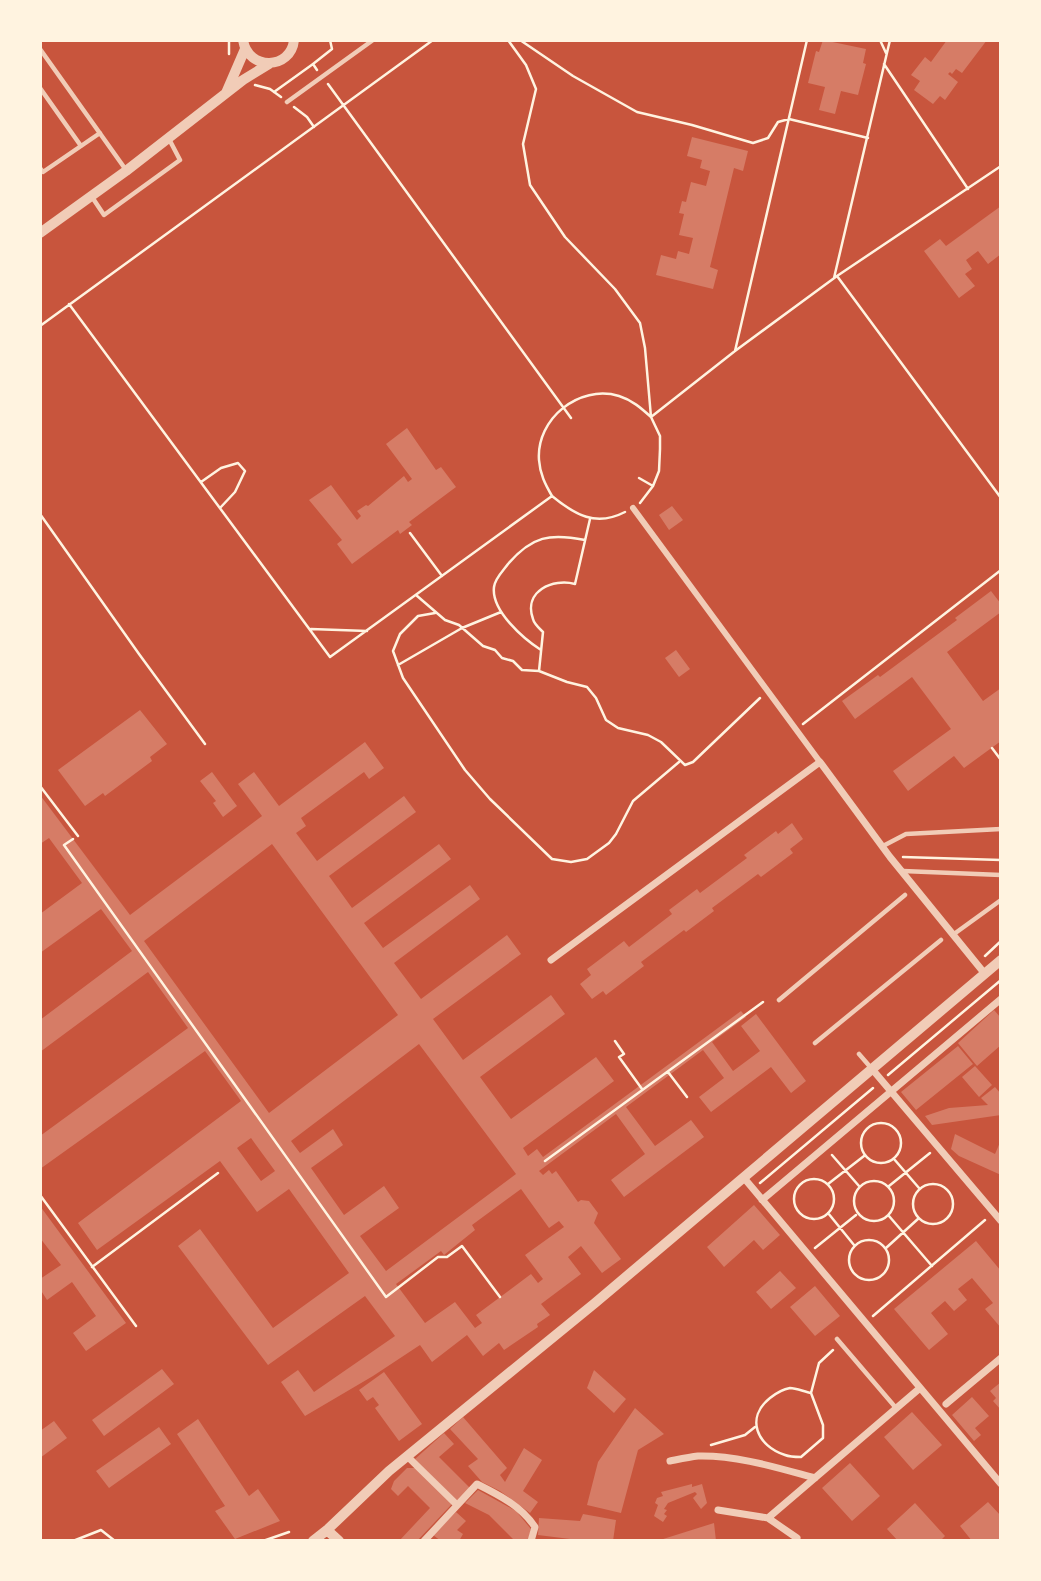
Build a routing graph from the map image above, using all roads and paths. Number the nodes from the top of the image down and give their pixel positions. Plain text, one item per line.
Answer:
1 (330, 40) edge
2 (373, 40) edge
3 (433, 40) edge
4 (508, 40) edge
5 (520, 40) edge
6 (807, 40) edge
7 (880, 40) edge
8 (890, 40) edge
9 (297, 41) edge
10 (244, 44) edge
11 (40, 49) edge
12 (887, 54) junction
13 (269, 64) junction
14 (313, 64) dead end
15 (884, 64) junction
16 (249, 84) dead end
17 (40, 88) edge
18 (274, 92) dead end
19 (226, 94) junction
20 (287, 102) dead end
21 (344, 106) junction
22 (789, 119) junction
23 (100, 133) junction
24 (169, 138) junction
25 (868, 138) junction
26 (81, 146) junction
27 (1001, 166) edge
28 (126, 171) junction
29 (41, 172) edge
30 (968, 189) junction
31 (91, 197) junction
32 (40, 233) edge
33 (836, 277) junction
34 (69, 304) junction
35 (40, 326) edge
36 (735, 351) junction
37 (563, 407) junction
38 (651, 416) junction
39 (570, 418) dead end
40 (639, 478) dead end
41 (201, 482) junction
42 (653, 486) junction
43 (552, 496) junction
44 (1001, 498) edge
45 (220, 508) junction
46 (633, 508) junction
47 (40, 513) edge
48 (590, 519) junction
49 (410, 533) dead end
50 (585, 540) junction
51 (1001, 570) edge
52 (442, 576) junction
53 (416, 595) junction
54 (502, 612) junction
55 (435, 613) junction
56 (462, 628) junction
57 (310, 629) junction
58 (367, 631) junction
59 (541, 650) junction
60 (398, 665) junction
61 (539, 671) junction
62 (767, 692) junction
63 (795, 730) junction
64 (205, 744) dead end
65 (992, 748) dead end
66 (1001, 760) edge
67 (679, 761) junction
68 (820, 762) junction
69 (40, 786) edge
70 (1001, 829) edge
71 (78, 836) dead end
72 (73, 839) dead end
73 (882, 847) junction
74 (890, 857) junction
75 (1001, 860) edge
76 (903, 871) junction
77 (1001, 874) edge
78 (905, 895) dead end
79 (1001, 900) edge
80 (954, 934) junction
81 (941, 940) dead end
82 (1001, 942) edge
83 (551, 960) dead end
84 (1001, 960) edge
85 (977, 963) junction
86 (985, 974) junction
87 (1001, 979) edge
88 (779, 1000) dead end
89 (998, 1001) edge
90 (763, 1002) dead end
91 (1001, 1012) edge
92 (615, 1041) dead end
93 (815, 1043) dead end
94 (859, 1054) dead end
95 (872, 1069) junction
96 (667, 1071) junction
97 (881, 1080) junction
98 (642, 1089) junction
99 (891, 1092) junction
100 (687, 1097) dead end
101 (825, 1147) junction
102 (937, 1147) junction
103 (864, 1156) junction
104 (894, 1159) junction
105 (545, 1161) dead end
106 (846, 1170) junction
107 (906, 1172) junction
108 (218, 1173) dead end
109 (744, 1178) junction
110 (828, 1184) junction
111 (859, 1186) junction
112 (889, 1186) junction
113 (753, 1189) junction
114 (919, 1189) junction
115 (40, 1195) edge
116 (762, 1200) junction
117 (828, 1213) junction
118 (993, 1213) junction
119 (858, 1214) junction
120 (889, 1216) junction
121 (919, 1218) junction
122 (1001, 1222) edge
123 (840, 1228) junction
124 (903, 1232) junction
125 (854, 1245) junction
126 (886, 1248) junction
127 (807, 1255) junction
128 (92, 1266) junction
129 (932, 1266) junction
130 (500, 1297) dead end
131 (865, 1323) junction
132 (136, 1326) dead end
133 (837, 1339) dead end
134 (841, 1344) junction
135 (1001, 1358) edge
136 (920, 1388) junction
137 (811, 1393) junction
138 (946, 1404) dead end
139 (897, 1408) junction
140 (755, 1427) junction
141 (407, 1456) junction
142 (712, 1458) junction
143 (670, 1461) dead end
144 (815, 1478) junction
145 (1001, 1483) edge
146 (457, 1505) junction
147 (718, 1510) dead end
148 (768, 1518) junction
149 (327, 1530) junction
150 (289, 1532) dead end
151 (797, 1538) dead end
152 (74, 1541) edge
153 (115, 1541) edge
154 (263, 1541) edge
155 (313, 1541) edge
156 (339, 1541) edge
157 (424, 1541) edge
158 (531, 1541) edge

1 - 14 path
2 - 20 lane
3 - 21 path
4 - 38 path
5 - 22 path
6 - 22 path
7 - 12 path
8 - 12 path
9 - 13 street
10 - 13 street
10 - 19 street
11 - 23 lane
12 - 15 path
13 - 19 street
15 - 25 path
15 - 30 path
16 - 18 path
17 - 26 lane
19 - 24 street
21 - 34 path
21 - 37 path
22 - 25 path
22 - 36 path
23 - 26 lane
23 - 28 lane
24 - 28 street
24 - 31 lane
25 - 33 path
26 - 29 lane
27 - 30 path
28 - 31 street
30 - 33 path
31 - 32 street
33 - 36 path
33 - 44 path
34 - 35 path
34 - 41 path
36 - 38 path
37 - 38 path
37 - 39 path
37 - 43 path
38 - 42 path
40 - 42 path
41 - 45 path
41 - 45 path
42 - 46 path
43 - 48 path
43 - 52 path
45 - 57 path
46 - 48 path
46 - 62 street
47 - 64 path
48 - 50 path
49 - 52 path
50 - 54 path
50 - 59 path
51 - 63 path
52 - 53 path
53 - 55 path
53 - 58 path
54 - 56 path
54 - 59 path
55 - 56 path
55 - 60 path
56 - 60 path
56 - 61 path
57 - 58 path
57 - 58 path
59 - 61 path
60 - 67 path
61 - 67 path
62 - 63 street
62 - 67 path
63 - 68 street
65 - 66 path
68 - 73 street
68 - 83 street
69 - 71 path
70 - 73 lane
72 - 130 path
73 - 74 street
74 - 75 path
74 - 76 street
76 - 77 lane
76 - 80 street
78 - 88 lane
79 - 80 lane
80 - 85 street
81 - 93 lane
82 - 85 path
84 - 86 street
85 - 86 street
86 - 95 street
87 - 97 path
89 - 91 street
89 - 99 street
90 - 96 path
92 - 98 path
94 - 95 lane
95 - 97 street
95 - 109 street
96 - 98 path
96 - 100 path
97 - 99 street
97 - 113 path
98 - 105 path
99 - 101 street
99 - 102 street
101 - 106 path
101 - 116 street
102 - 107 path
102 - 118 street
103 - 104 path
103 - 104 path
103 - 106 path
104 - 107 path
106 - 110 path
106 - 111 path
107 - 112 path
107 - 114 path
108 - 128 path
109 - 113 street
109 - 141 street
110 - 117 path
110 - 117 path
111 - 112 path
111 - 119 path
112 - 120 path
113 - 116 street
114 - 121 path
114 - 121 path
115 - 128 path
116 - 127 street
117 - 123 path
118 - 122 street
118 - 129 path
119 - 120 path
119 - 123 path
120 - 124 path
121 - 124 path
123 - 125 path
123 - 127 path
124 - 126 path
124 - 129 path
125 - 126 path
125 - 126 path
127 - 131 street
128 - 132 path
129 - 131 path
131 - 136 street
133 - 134 lane
134 - 137 path
134 - 139 lane
135 - 138 street
136 - 139 street
136 - 145 street
137 - 140 path
137 - 140 path
139 - 144 street
140 - 142 path
141 - 146 street
141 - 149 street
142 - 143 street
142 - 144 street
144 - 148 street
146 - 157 street
146 - 158 street
147 - 148 street
148 - 151 street
149 - 155 street
149 - 156 street
150 - 154 path
152 - 153 path

